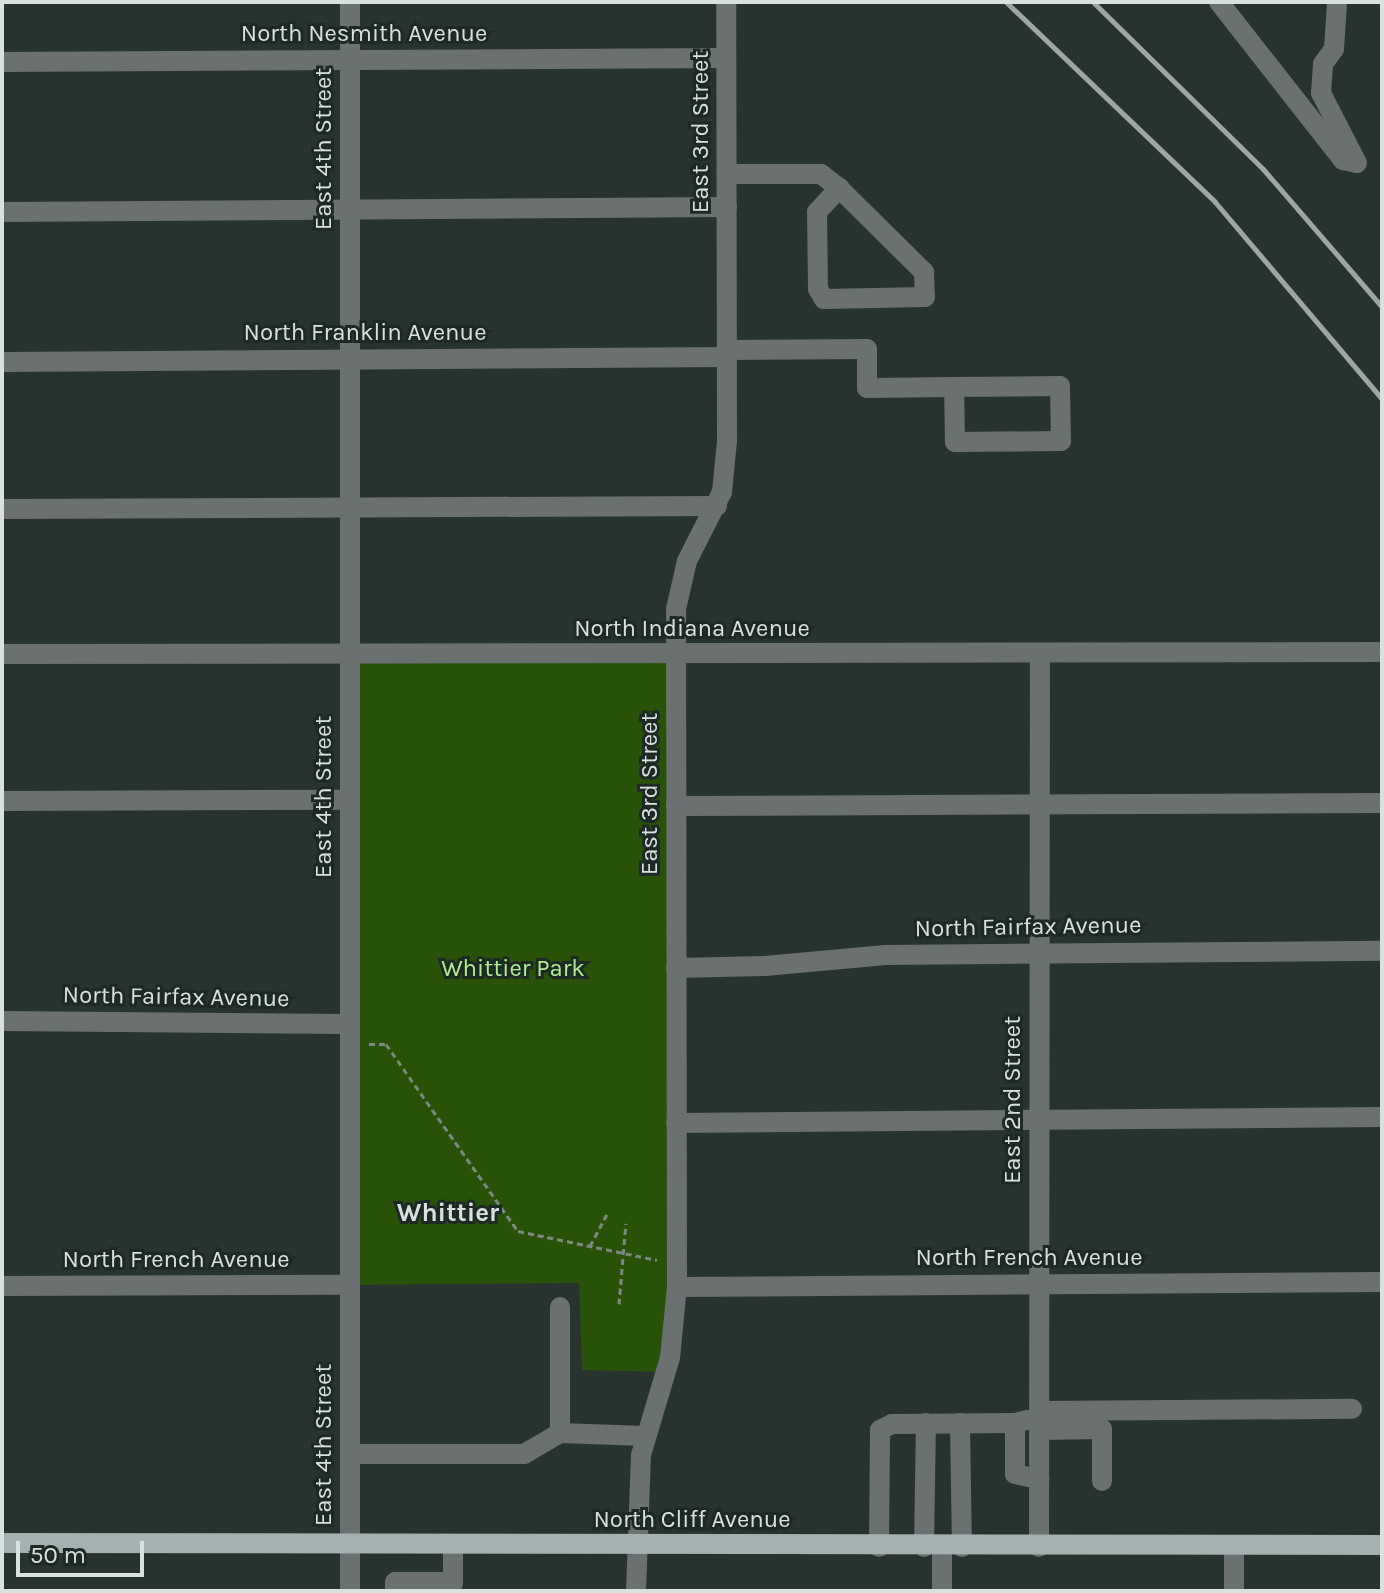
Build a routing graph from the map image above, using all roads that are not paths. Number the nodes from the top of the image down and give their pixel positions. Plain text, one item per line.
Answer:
1 (350, 2) edge
2 (726, 2) edge
3 (1219, 2) edge
4 (1337, 2) edge
5 (726, 58) junction
6 (350, 60) junction
7 (2, 62) edge
8 (727, 174) junction
9 (839, 188) junction
10 (727, 207) junction
11 (350, 211) junction
12 (2, 212) edge
13 (727, 354) junction
14 (350, 359) junction
15 (2, 362) edge
16 (954, 387) junction
17 (717, 506) junction
18 (350, 508) junction
19 (2, 509) edge
20 (1382, 652) edge
21 (2, 654) edge
22 (1040, 654) junction
23 (350, 655) junction
24 (676, 655) junction
25 (350, 800) junction
26 (2, 801) edge
27 (1040, 803) junction
28 (1382, 803) edge
29 (676, 806) junction
30 (1382, 951) edge
31 (1039, 952) junction
32 (676, 968) junction
33 (2, 1021) edge
34 (350, 1034) junction
35 (1382, 1117) edge
36 (1039, 1118) junction
37 (676, 1123) junction
38 (1382, 1282) edge
39 (1039, 1284) junction
40 (350, 1285) junction
41 (2, 1286) edge
42 (677, 1287) junction
43 (560, 1307) dead end
44 (1352, 1409) dead end
45 (1039, 1421) junction
46 (926, 1423) junction
47 (960, 1423) junction
48 (1015, 1423) junction
49 (560, 1433) junction
50 (645, 1436) junction
51 (350, 1454) junction
52 (1039, 1479) junction
53 (1102, 1481) dead end
54 (2, 1543) edge
55 (350, 1543) junction
56 (453, 1544) junction
57 (1382, 1545) edge
58 (1234, 1546) junction
59 (636, 1547) junction
60 (879, 1547) junction
61 (943, 1547) junction
62 (1039, 1547) junction
63 (438, 1587) edge
64 (350, 1591) edge
65 (395, 1591) edge
66 (636, 1591) edge
67 (942, 1591) edge
68 (1234, 1591) edge

1 - 6 street, East 4th Street
2 - 5 street, East 3rd Street
3 - 4 street
5 - 6 street, North Nesmith Avenue
5 - 8 street, East 3rd Street
6 - 7 street, North Nesmith Avenue
6 - 11 street, East 4th Street
8 - 9 street
8 - 10 street, East 3rd Street
9 - 9 street
10 - 11 street
10 - 13 street, East 3rd Street
11 - 12 street
11 - 14 street, East 4th Street
13 - 14 street, North Franklin Avenue
13 - 16 street, North Franklin Avenue
13 - 17 street, East 3rd Street
14 - 15 street, North Franklin Avenue
14 - 18 street, East 4th Street
16 - 16 street
17 - 18 street
17 - 24 street, East 3rd Street
18 - 19 street
18 - 23 street, East 4th Street
20 - 22 street, North Indiana Avenue
21 - 23 street, North Indiana Avenue
22 - 24 street, North Indiana Avenue
22 - 27 street, East 2nd Street
23 - 24 street, North Indiana Avenue
23 - 25 street, East 4th Street
24 - 29 street, East 3rd Street
25 - 26 street
25 - 34 street, East 4th Street
27 - 28 street
27 - 29 street
27 - 31 street, East 2nd Street
29 - 32 street, East 3rd Street
30 - 31 street, North Fairfax Avenue
31 - 32 street, North Fairfax Avenue
31 - 36 street, East 2nd Street
32 - 37 street, East 3rd Street
33 - 34 street, North Fairfax Avenue
34 - 40 street, East 4th Street
35 - 36 street
36 - 37 street
36 - 39 street, East 2nd Street
37 - 42 street, East 3rd Street
38 - 39 street, North French Avenue
39 - 42 street, North French Avenue
39 - 45 street, East 2nd Street
40 - 41 street, North French Avenue
40 - 51 street, East 4th Street
42 - 50 street, East 3rd Street
43 - 49 street
44 - 45 street
45 - 48 street
45 - 52 street, East 2nd Street
45 - 53 street
46 - 47 street
46 - 60 street
46 - 61 street
47 - 48 street
47 - 61 street
48 - 52 street
49 - 50 street
49 - 51 street
50 - 59 street, East 3rd Street
51 - 55 street, East 4th Street
52 - 62 street, East 2nd Street
54 - 55 main road, North Cliff Avenue
55 - 56 main road, North Cliff Avenue
55 - 64 street, East 4th Street
56 - 59 main road, North Cliff Avenue
56 - 63 street
57 - 58 main road, North Cliff Avenue
58 - 62 main road, North Cliff Avenue
58 - 68 street
59 - 60 main road, North Cliff Avenue
59 - 66 street, East 3rd Street
60 - 61 main road, North Cliff Avenue
61 - 62 main road, North Cliff Avenue
61 - 67 street
63 - 65 street

